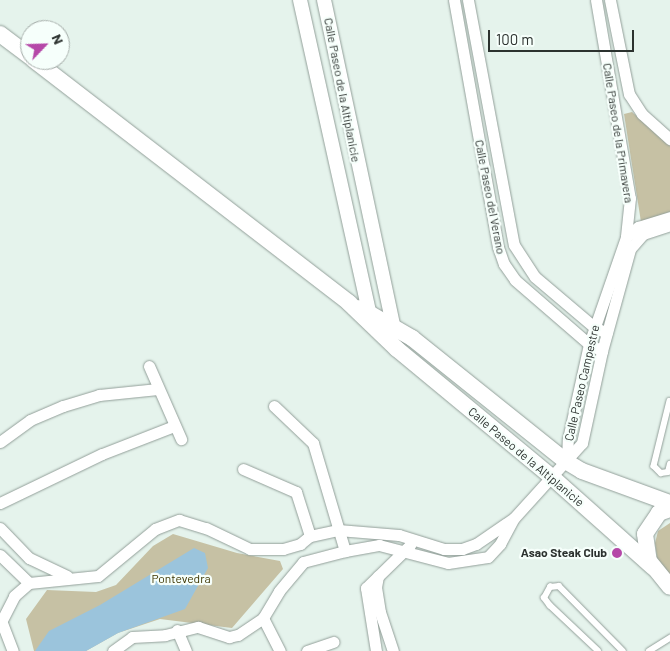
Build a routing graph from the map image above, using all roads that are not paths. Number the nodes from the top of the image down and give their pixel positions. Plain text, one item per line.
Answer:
1 (300, 0) edge
2 (324, 0) edge
3 (454, 0) edge
4 (468, 0) edge
5 (596, 0) edge
6 (610, 0) edge
7 (616, 29) junction
8 (601, 33) junction
9 (0, 34) edge
10 (20, 49) edge
11 (47, 70) edge
12 (483, 80) junction
13 (469, 84) junction
14 (670, 139) edge
15 (353, 147) junction
16 (332, 151) junction
17 (501, 175) junction
18 (486, 179) junction
19 (670, 217) edge
20 (670, 226) edge
21 (626, 237) junction
22 (371, 319) junction
23 (394, 325) junction
24 (594, 326) junction
25 (607, 333) junction
26 (589, 344) junction
27 (397, 349) junction
28 (602, 351) junction
29 (149, 366) dead end
30 (158, 389) junction
31 (670, 401) edge
32 (274, 406) dead end
33 (174, 426) junction
34 (181, 439) dead end
35 (0, 442) edge
36 (567, 462) junction
37 (670, 464) edge
38 (243, 469) dead end
39 (553, 478) junction
40 (670, 503) edge
41 (1, 504) edge
42 (670, 509) edge
43 (514, 518) junction
44 (0, 528) edge
45 (338, 530) junction
46 (310, 536) junction
47 (300, 544) junction
48 (411, 545) junction
49 (345, 551) junction
50 (0, 555) edge
51 (303, 562) junction
52 (653, 567) junction
53 (378, 576) junction
54 (69, 577) junction
55 (29, 583) junction
56 (670, 587) edge
57 (263, 618) junction
58 (1, 623) edge
59 (177, 630) junction
60 (670, 638) edge
61 (333, 642) dead end
62 (13, 651) edge
63 (113, 651) edge
64 (186, 651) edge
65 (280, 651) edge
66 (307, 651) edge
67 (376, 651) edge
68 (393, 651) edge
69 (598, 651) edge
70 (623, 651) edge
71 (650, 651) edge

1 - 16 street, Calle Paseo de la Altiplanicie
2 - 15 street, Calle Paseo de la Altiplanicie
3 - 13 street, Calle Paseo del Verano
4 - 12 street, Calle Paseo del Verano
5 - 8 street, Calle Paseo de la Primavera
6 - 7 street, Calle Paseo de la Primavera
7 - 8 street
7 - 14 street, Calle Paseo de la Primavera
8 - 21 street, Calle Paseo de la Primavera
9 - 10 main road
11 - 22 main road
12 - 13 street
12 - 17 street, Calle Paseo del Verano
13 - 18 street, Calle Paseo del Verano
15 - 16 street
15 - 23 street, Calle Paseo de la Altiplanicie
16 - 22 street, Calle Paseo de la Altiplanicie
17 - 18 street
17 - 24 street, Calle Paseo del Verano
18 - 26 street, Calle Paseo del Verano
19 - 21 street
20 - 25 street, Calle Paseo Campestre
21 - 24 street, Calle Paseo Campestre
22 - 23 main road, Calle Paseo de la Altiplanicie
22 - 27 main road, Calle Paseo de la Altiplanicie
23 - 27 street, Calle Paseo de la Altiplanicie
23 - 36 main road, Calle Paseo de la Altiplanicie
24 - 25 street, Calle Paseo del Verano
24 - 26 street, Calle Paseo Campestre
25 - 28 street, Calle Paseo Campestre
26 - 28 street, Calle Paseo del Verano
26 - 36 street, Calle Paseo Campestre
27 - 39 main road, Calle Paseo de la Altiplanicie
28 - 36 street, Calle Paseo Campestre
29 - 30 street
30 - 33 street
30 - 35 street
31 - 37 lane
32 - 45 street
33 - 34 street
33 - 41 street
36 - 39 street
36 - 40 main road, Calle Paseo de la Altiplanicie
38 - 46 street
39 - 43 street
39 - 52 main road, Calle Paseo de la Altiplanicie
42 - 52 main road
43 - 48 street
43 - 48 street
44 - 54 street
45 - 46 street
45 - 48 street
45 - 49 street
46 - 47 street
47 - 51 street
47 - 54 street
48 - 49 street
48 - 53 street
49 - 51 street
50 - 55 street
51 - 57 street
52 - 56 main road
53 - 67 street
53 - 68 street
54 - 55 street
55 - 58 street
57 - 59 street
57 - 65 street
58 - 62 street
59 - 63 street
59 - 64 street
60 - 71 lane
61 - 66 street
69 - 70 lane

